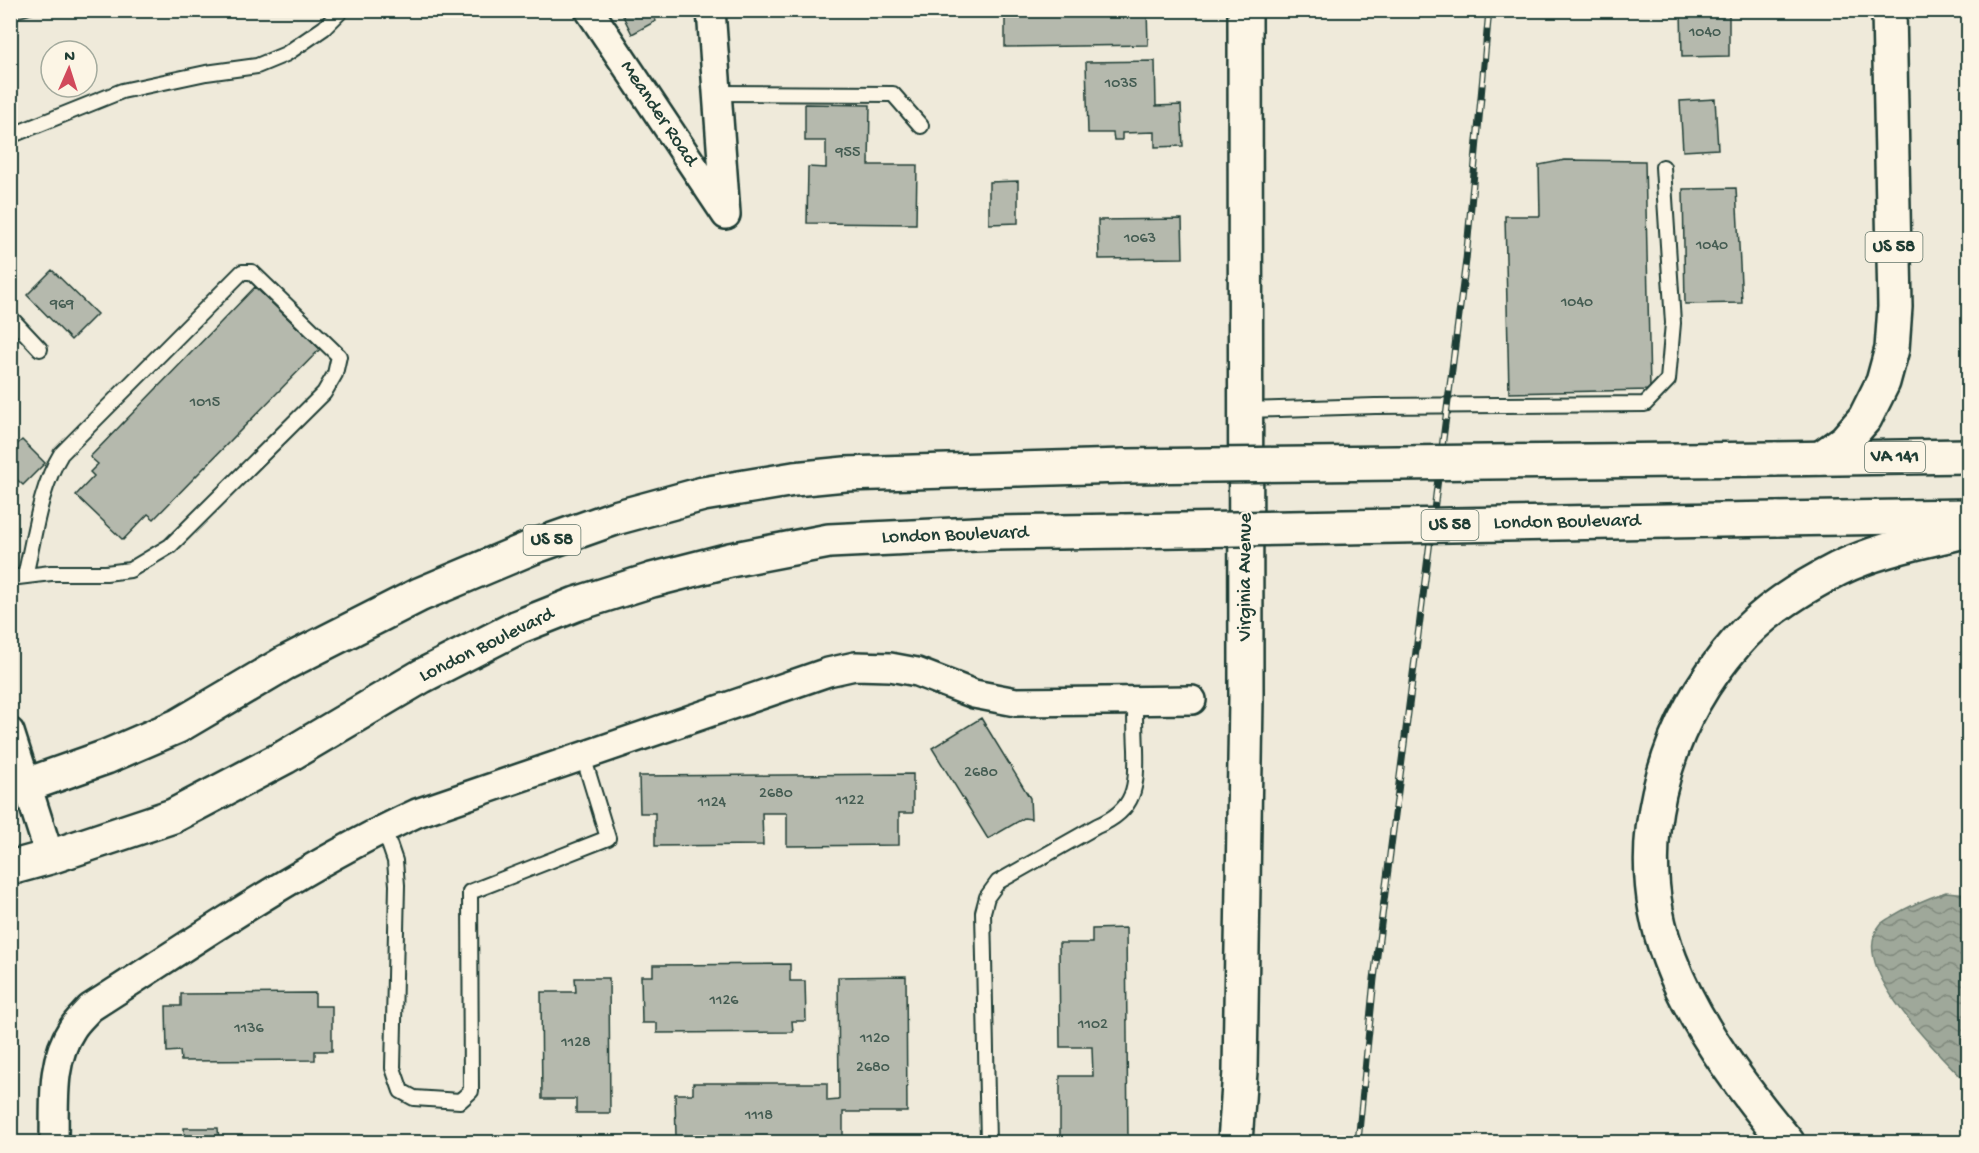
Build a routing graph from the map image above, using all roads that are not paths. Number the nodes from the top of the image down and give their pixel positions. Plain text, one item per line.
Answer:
1 (342, 10) edge
2 (589, 10) edge
3 (711, 10) edge
4 (1245, 10) edge
5 (1889, 10) edge
6 (716, 93) junction
7 (921, 126) dead end
8 (10, 136) edge
9 (1663, 167) dead end
10 (10, 317) edge
11 (40, 349) dead end
12 (1246, 410) junction
13 (1968, 456) edge
14 (1821, 458) junction
15 (1968, 516) edge
16 (1968, 530) edge
17 (25, 576) junction
18 (10, 578) edge
19 (1192, 700) dead end
20 (1135, 701) junction
21 (10, 732) edge
22 (583, 756) junction
23 (19, 788) edge
24 (384, 829) junction
25 (50, 857) junction
26 (10, 868) edge
27 (54, 1143) edge
28 (988, 1143) edge
29 (1235, 1143) edge
30 (1787, 1143) edge

1 - 8 lane
2 - 6 street, Meander Road
3 - 6 street
4 - 12 main road, Virginia Avenue
5 - 14 main road, US 58
6 - 7 lane
9 - 12 lane
10 - 11 lane
12 - 29 main road, Virginia Avenue
13 - 14 main road, VA 141
14 - 23 main road, US 58, bridge
15 - 25 main road, London Boulevard / US 58, bridge
16 - 30 main road
17 - 17 lane
17 - 18 lane
19 - 20 street
20 - 22 street
20 - 28 lane
21 - 23 street
22 - 24 street
22 - 24 lane
23 - 25 street
24 - 27 street
25 - 26 main road, London Boulevard / US 58

